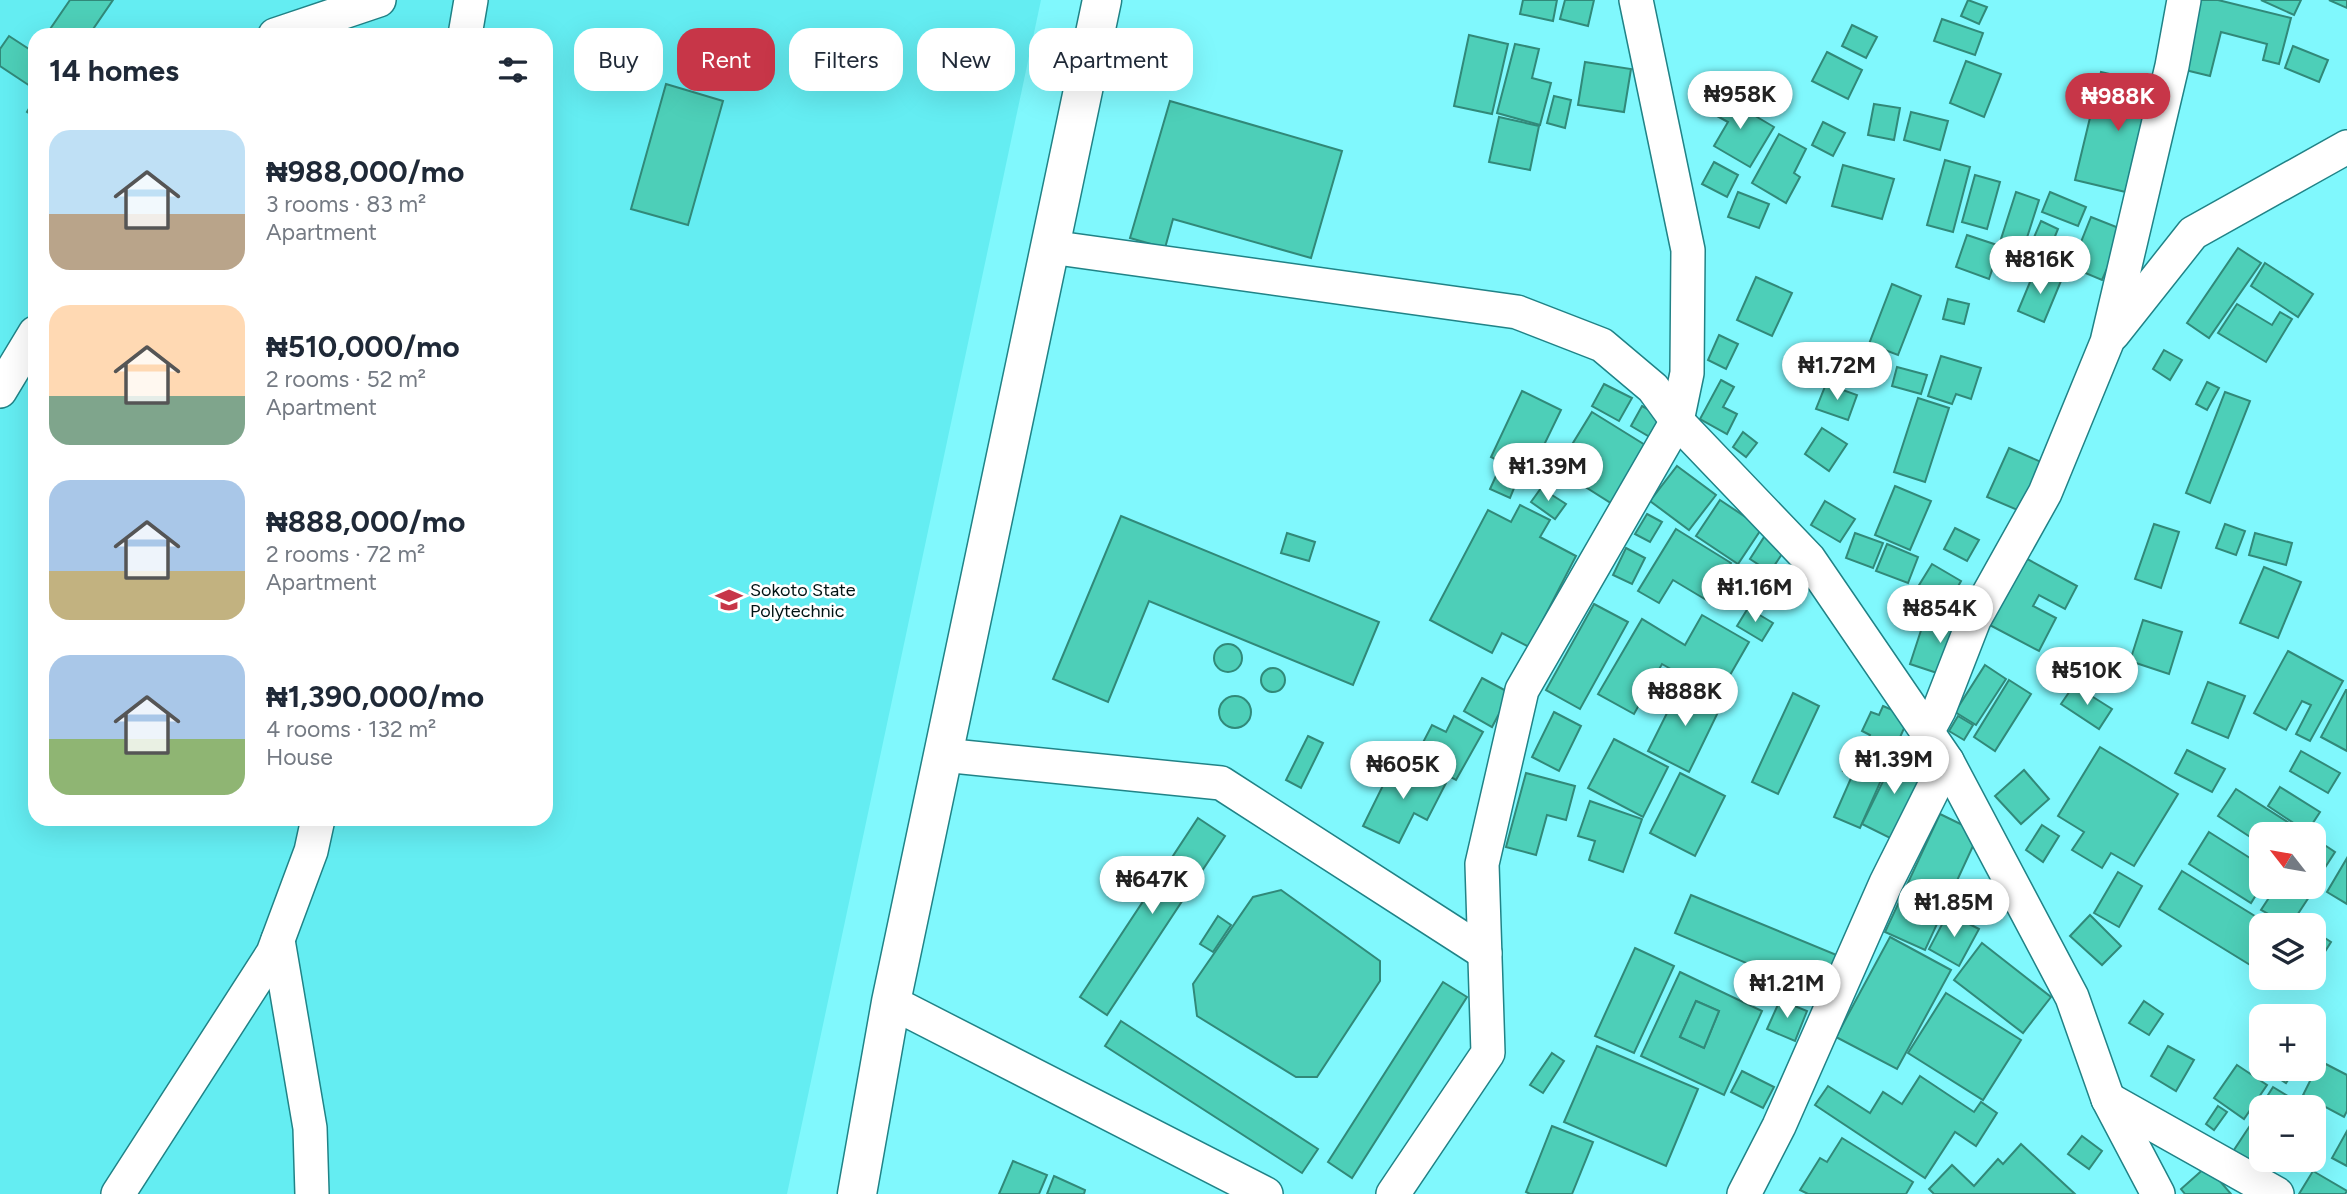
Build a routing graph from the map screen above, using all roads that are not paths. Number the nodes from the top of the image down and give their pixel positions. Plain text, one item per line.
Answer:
1 (379, 0) edge
2 (471, 0) edge
3 (1102, 0) edge
4 (1636, 0) edge
5 (2184, 0) edge
6 (296, 28) edge
7 (466, 28) edge
8 (2347, 147) edge
9 (1051, 247) junction
10 (2107, 342) junction
11 (28, 345) edge
12 (0, 391) edge
13 (1677, 421) junction
14 (1927, 732) junction
15 (943, 755) junction
16 (1947, 761) junction
17 (316, 826) edge
18 (278, 940) junction
19 (1485, 953) junction
20 (891, 1002) junction
21 (2108, 1099) junction
22 (118, 1194) edge
23 (312, 1194) edge
24 (857, 1194) edge
25 (1266, 1194) edge
26 (1393, 1194) edge
27 (1744, 1194) edge
28 (2158, 1194) edge
29 (2277, 1194) edge

1 - 6 street
2 - 7 street
3 - 9 street
4 - 13 street
5 - 10 street
8 - 10 street
9 - 13 street
9 - 15 street
10 - 14 street
11 - 12 street
13 - 14 street
13 - 19 street
14 - 16 street
15 - 19 street
15 - 20 street
16 - 21 street
16 - 27 street
17 - 18 street
18 - 22 street
18 - 23 street
19 - 26 street
20 - 24 street
20 - 25 street
21 - 28 street
21 - 29 street

